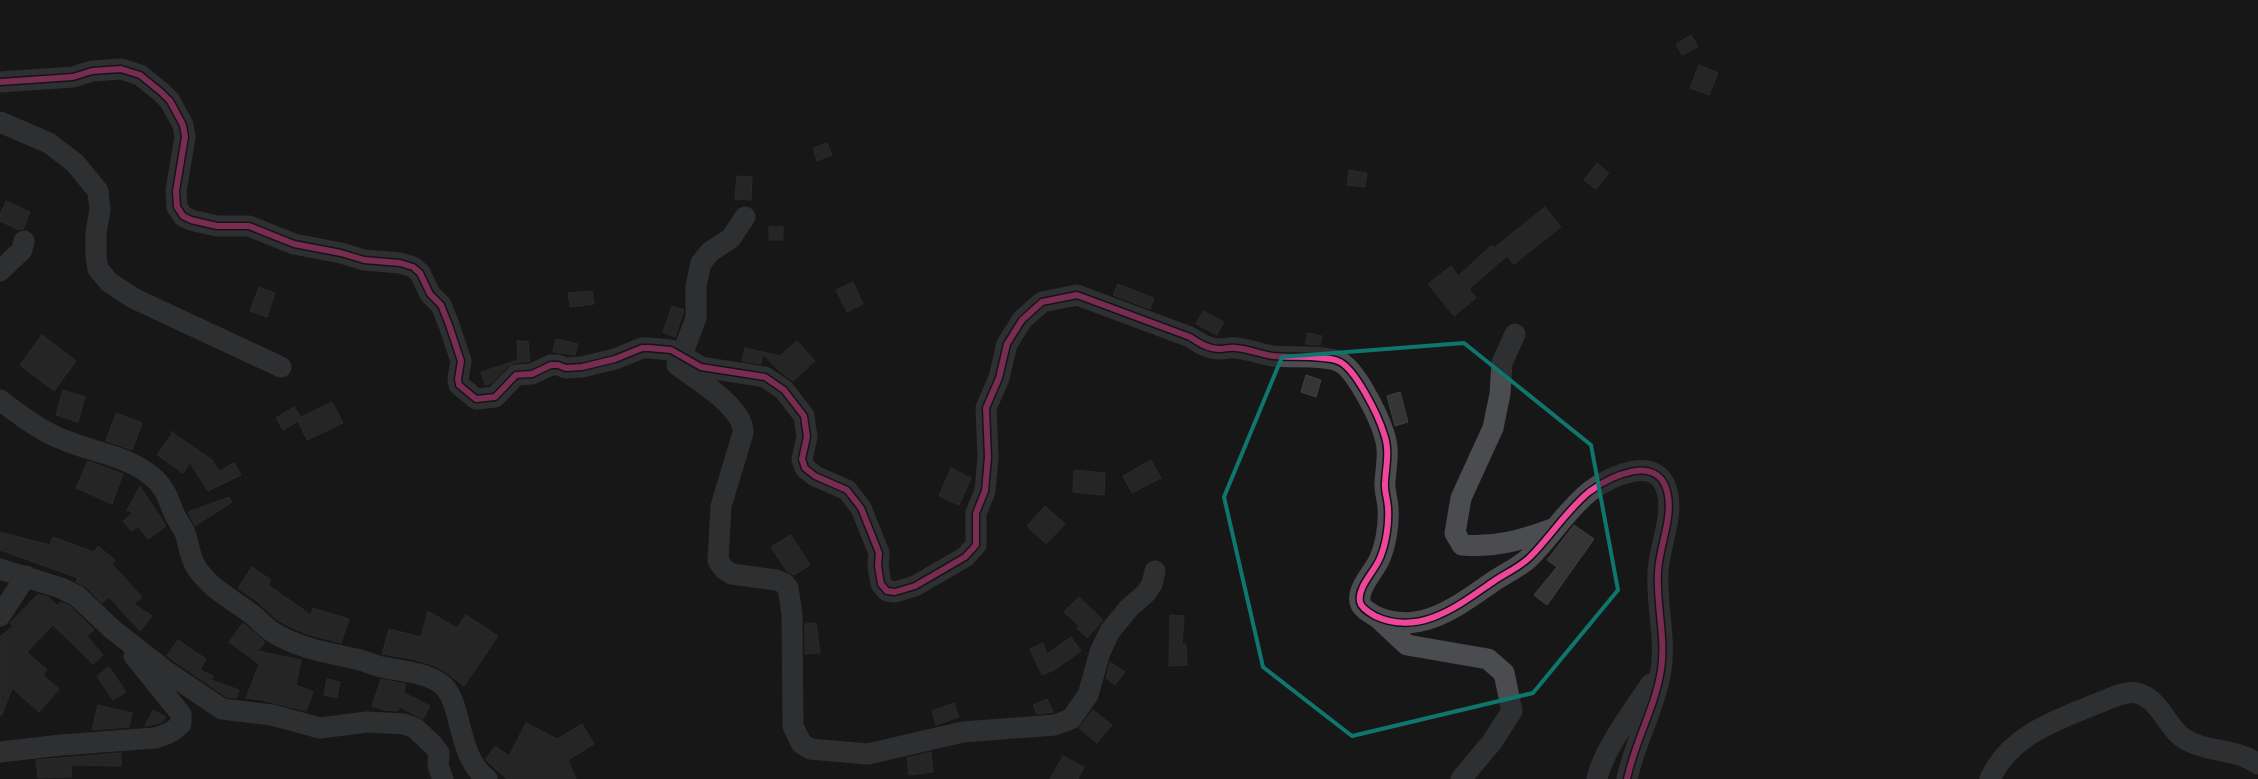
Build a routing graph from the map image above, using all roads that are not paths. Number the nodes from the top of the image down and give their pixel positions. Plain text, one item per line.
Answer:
1 (0, 82) edge
2 (0, 122) edge
3 (745, 217) dead end
4 (24, 241) dead end
5 (0, 271) edge
6 (1514, 334) dead end
7 (649, 348) junction
8 (679, 354) junction
9 (281, 367) dead end
10 (0, 400) edge
11 (1552, 529) junction
12 (0, 569) edge
13 (1155, 572) dead end
14 (26, 576) junction
15 (0, 616) edge
16 (1377, 617) junction
17 (112, 628) junction
18 (1661, 669) junction
19 (0, 752) edge
20 (2258, 764) edge
21 (443, 779) edge
22 (487, 779) edge
23 (1461, 779) edge
24 (1597, 779) edge
25 (1627, 779) edge
26 (1990, 779) edge

1 - 7 street
2 - 9 street
3 - 8 street
4 - 5 street
6 - 11 street
7 - 8 street
7 - 13 street
8 - 16 street
10 - 22 street
11 - 16 street
11 - 18 street
12 - 14 street
14 - 15 street
14 - 17 street
16 - 23 street
17 - 19 street
17 - 21 street
18 - 24 street
18 - 25 street
20 - 26 street

